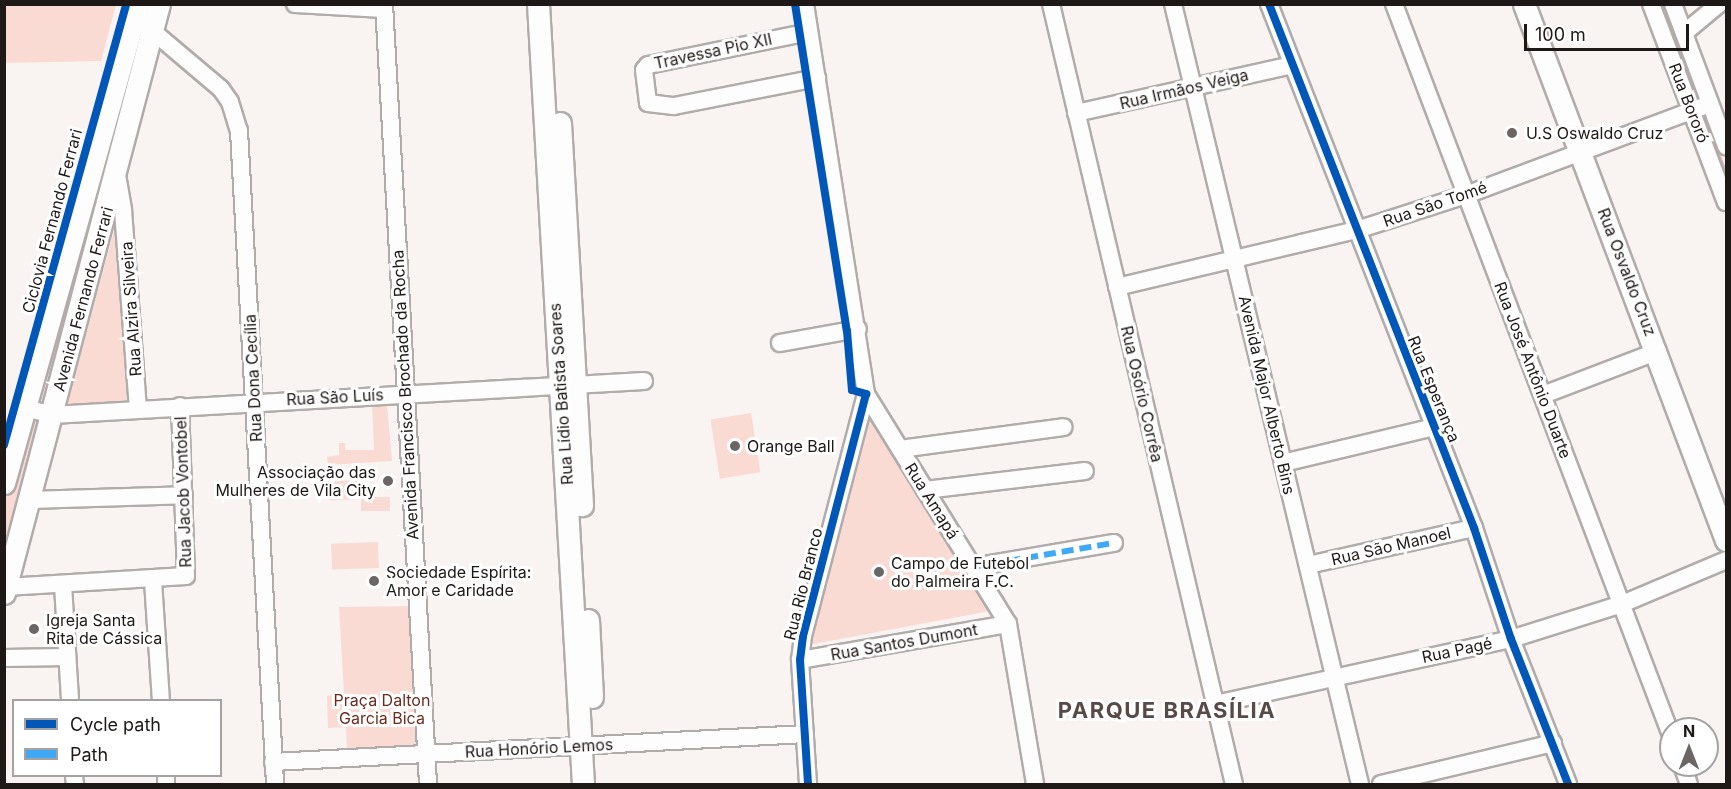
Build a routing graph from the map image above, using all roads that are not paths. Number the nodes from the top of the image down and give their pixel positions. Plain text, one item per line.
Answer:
1 (159, 4) edge
2 (295, 4) edge
3 (538, 4) edge
4 (804, 4) edge
5 (1051, 4) edge
6 (1173, 4) edge
7 (1269, 4) edge
8 (1394, 4) edge
9 (1524, 4) edge
10 (1651, 4) edge
11 (1672, 4) edge
12 (1719, 4) edge
13 (384, 7) edge
14 (142, 17) edge
15 (548, 18) edge
16 (809, 32) junction
17 (1684, 33) junction
18 (1292, 65) junction
19 (817, 78) junction
20 (1193, 87) junction
21 (1701, 107) junction
22 (1076, 113) junction
23 (1726, 146) edge
24 (1581, 152) junction
25 (117, 175) junction
26 (1466, 195) junction
27 (1726, 202) edge
28 (1356, 230) junction
29 (1234, 258) junction
30 (1117, 287) junction
31 (858, 329) junction
32 (780, 343) dead end
33 (1658, 351) junction
34 (644, 381) dead end
35 (568, 385) junction
36 (405, 394) junction
37 (866, 394) junction
38 (1543, 395) junction
39 (254, 402) junction
40 (180, 406) junction
41 (26, 408) junction
42 (138, 408) junction
43 (52, 415) junction
44 (1064, 427) dead end
45 (1434, 427) junction
46 (900, 449) junction
47 (1283, 463) junction
48 (1085, 471) dead end
49 (4, 483) edge
50 (926, 490) junction
51 (184, 495) junction
52 (29, 500) junction
53 (1474, 528) junction
54 (1726, 540) edge
55 (1114, 543) dead end
56 (1726, 560) edge
57 (1308, 565) junction
58 (973, 567) junction
59 (153, 581) junction
60 (63, 585) junction
61 (5, 590) edge
62 (1622, 603) junction
63 (1008, 624) junction
64 (1511, 639) junction
65 (67, 657) junction
66 (4, 658) edge
67 (800, 660) junction
68 (1335, 677) junction
69 (70, 699) edge
70 (161, 699) edge
71 (1215, 704) junction
72 (1664, 717) edge
73 (805, 734) junction
74 (1553, 743) junction
75 (587, 745) junction
76 (426, 753) junction
77 (273, 762) junction
78 (275, 784) edge
79 (428, 784) edge
80 (583, 784) edge
81 (596, 784) edge
82 (808, 784) edge
83 (1035, 784) edge
84 (1234, 784) edge
85 (1360, 784) edge
86 (1382, 784) edge
87 (1568, 784) edge

1 - 14 main road, Avenida Fernando Ferrari
2 - 13 street
3 - 15 main road, Rua Lídio Batista Soares
4 - 16 street
5 - 22 street, Rua Osório Corrêa
6 - 20 street, Avenida Major Alberto Bins
7 - 18 street, Rua Esperança
8 - 26 street, Rua José Antônio Duarte
9 - 24 main road, Rua Osvaldo Cruz
10 - 21 street, Rua Bororó
11 - 17 street
12 - 17 street
13 - 36 street, Avenida Francisco Brochado da Rocha
14 - 25 main road, Avenida Fernando Ferrari
14 - 39 street, Rua Dona Cecília
14 - 41 main road, Avenida Fernando Ferrari
15 - 35 main road, Rua Lídio Batista Soares
16 - 19 street
16 - 19 street, Travessa Pio XII
17 - 21 street
18 - 20 street, Rua Irmãos Veiga
18 - 28 street, Rua Esperança
19 - 31 street
20 - 22 street, Rua Irmãos Veiga
20 - 29 street, Avenida Major Alberto Bins
21 - 23 street
21 - 24 street, Rua São Tomé
21 - 27 street, Rua Bororó
22 - 30 street, Rua Osório Corrêa
24 - 26 street, Rua São Tomé
24 - 33 main road, Rua Osvaldo Cruz
25 - 42 street, Rua Alzira Silveira
25 - 43 main road, Avenida Fernando Ferrari
26 - 28 street, Rua São Tomé
26 - 38 street, Rua José Antônio Duarte
28 - 29 street, Rua São Tomé
28 - 45 street, Rua Esperança
29 - 30 street, Rua São Tomé
29 - 47 street, Avenida Major Alberto Bins
30 - 71 street, Rua Osório Corrêa
31 - 32 street
31 - 37 street
33 - 38 street
33 - 54 main road, Rua Osvaldo Cruz
34 - 35 street, Rua São Luís
35 - 36 street, Rua São Luís
35 - 75 main road, Rua Lídio Batista Soares
36 - 39 street, Rua São Luís
36 - 76 street, Avenida Francisco Brochado da Rocha
37 - 46 street, Rua Amapá
37 - 67 street, Rua Rio Branco
38 - 62 street, Rua José Antônio Duarte
39 - 40 street, Rua São Luís
39 - 77 street, Rua Dona Cecília
40 - 42 street, Rua São Luís
40 - 51 street, Rua Jacob Vontobel
41 - 43 street, Rua São Luís
41 - 49 main road, Avenida Fernando Ferrari
42 - 43 street, Rua São Luís
43 - 52 main road, Avenida Fernando Ferrari
44 - 46 street
45 - 47 street
45 - 53 street, Rua Esperança
46 - 50 street, Rua Amapá
47 - 57 street, Avenida Major Alberto Bins
48 - 50 street
50 - 58 street, Rua Amapá
51 - 52 street
51 - 59 street, Rua Jacob Vontobel
52 - 61 main road, Avenida Fernando Ferrari
53 - 57 street, Rua São Manoel
53 - 64 street, Rua Esperança
55 - 58 street
56 - 62 street, Rua Pagé
57 - 68 street, Avenida Major Alberto Bins
58 - 63 street, Rua Amapá
59 - 60 street, Rua Jacob Vontobel
59 - 70 street
60 - 61 street, Rua Jacob Vontobel
60 - 65 street
62 - 64 street, Rua Pagé
62 - 72 street, Rua José Antônio Duarte
63 - 67 street, Rua Santos Dumont
63 - 83 street, Rua Amapá
64 - 68 street, Rua Pagé
64 - 74 street, Rua Esperança
65 - 66 street
65 - 69 street
67 - 73 street, Rua Rio Branco
68 - 71 street, Rua Pagé
68 - 85 street, Avenida Major Alberto Bins
71 - 84 street, Rua Osório Corrêa
73 - 75 street, Rua Honório Lemos
73 - 82 street, Rua Rio Branco
74 - 86 street
74 - 87 street, Rua Esperança
75 - 76 street, Rua Honório Lemos
75 - 80 main road, Rua Lídio Batista Soares
75 - 81 main road, Rua Lídio Batista Soares
76 - 77 street, Rua Honório Lemos
76 - 79 street, Avenida Francisco Brochado da Rocha
77 - 78 street, Rua Dona Cecília

